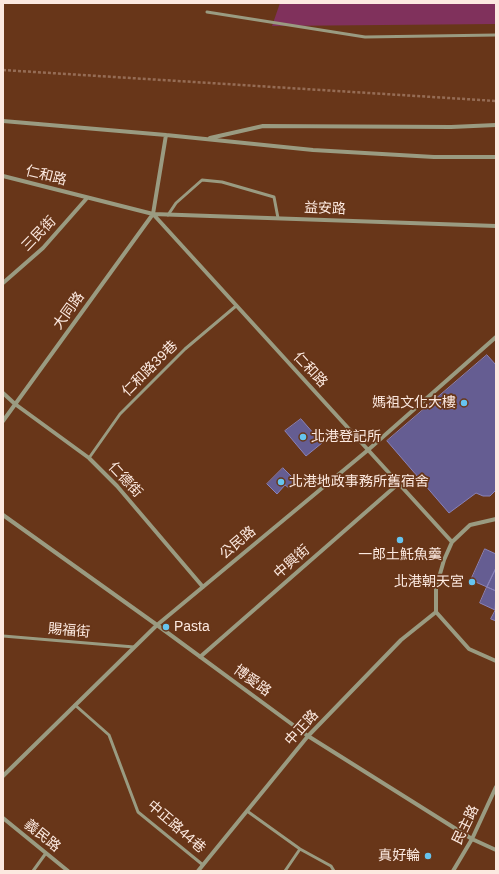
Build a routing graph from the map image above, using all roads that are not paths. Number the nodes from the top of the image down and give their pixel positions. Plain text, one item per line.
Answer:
1 (207, 12) dead end
2 (496, 35) edge
3 (3, 121) edge
4 (496, 125) edge
5 (166, 135) junction
6 (204, 139) junction
7 (496, 157) edge
8 (3, 176) edge
9 (87, 198) junction
10 (153, 214) junction
11 (168, 214) junction
12 (278, 218) junction
13 (496, 226) edge
14 (3, 284) edge
15 (236, 306) junction
16 (496, 337) edge
17 (3, 393) edge
18 (15, 404) junction
19 (3, 421) edge
20 (368, 450) junction
21 (89, 458) junction
22 (398, 484) junction
23 (3, 515) edge
24 (496, 519) edge
25 (452, 542) junction
26 (203, 586) junction
27 (436, 612) junction
28 (157, 625) junction
29 (3, 636) edge
30 (134, 648) junction
31 (200, 657) junction
32 (496, 661) edge
33 (75, 706) junction
34 (308, 736) junction
35 (3, 776) edge
36 (496, 787) edge
37 (247, 811) junction
38 (3, 818) edge
39 (472, 839) junction
40 (300, 849) junction
41 (496, 850) edge
42 (46, 853) junction
43 (203, 865) junction
44 (33, 871) edge
45 (68, 871) edge
46 (198, 871) edge
47 (285, 871) edge
48 (334, 871) edge
49 (453, 871) edge

1 - 2 lane
3 - 5 street
4 - 6 street
5 - 6 street
5 - 10 street
6 - 7 street
8 - 9 street, 仁和路
9 - 10 street, 仁和路
9 - 14 street, 三民街
10 - 11 street, 益安路
10 - 15 street, 仁和路
10 - 18 street, 大同路
11 - 12 street, 益安路
11 - 12 lane
12 - 13 street, 益安路
15 - 20 street, 仁和路
15 - 21 lane, 仁和路39巷
16 - 20 street, 公民路
17 - 18 street, 仁德街
18 - 19 street, 大同路
18 - 21 street, 仁德街
20 - 22 street, 仁和路
20 - 26 street, 公民路
21 - 26 street, 仁德街
22 - 25 street, 仁和路
22 - 31 street, 中興街
23 - 28 street, 博愛路
24 - 25 street
25 - 27 street
26 - 28 street, 公民路
27 - 32 street
27 - 34 street, 中正路
28 - 30 street, 公民路
28 - 31 street, 博愛路
29 - 30 lane, 賜福街
30 - 33 street, 公民路
31 - 34 street, 博愛路
33 - 35 street, 公民路
33 - 43 lane, 中正路44巷
34 - 37 street, 中正路
34 - 39 street, 博愛路
36 - 39 street, 民主路
37 - 40 lane
37 - 43 street, 中正路
38 - 42 street, 義民路
39 - 41 street, 博愛路
39 - 49 street, 民主路
40 - 47 lane
40 - 48 lane
42 - 44 lane
42 - 45 street, 義民路
43 - 46 street, 中正路

